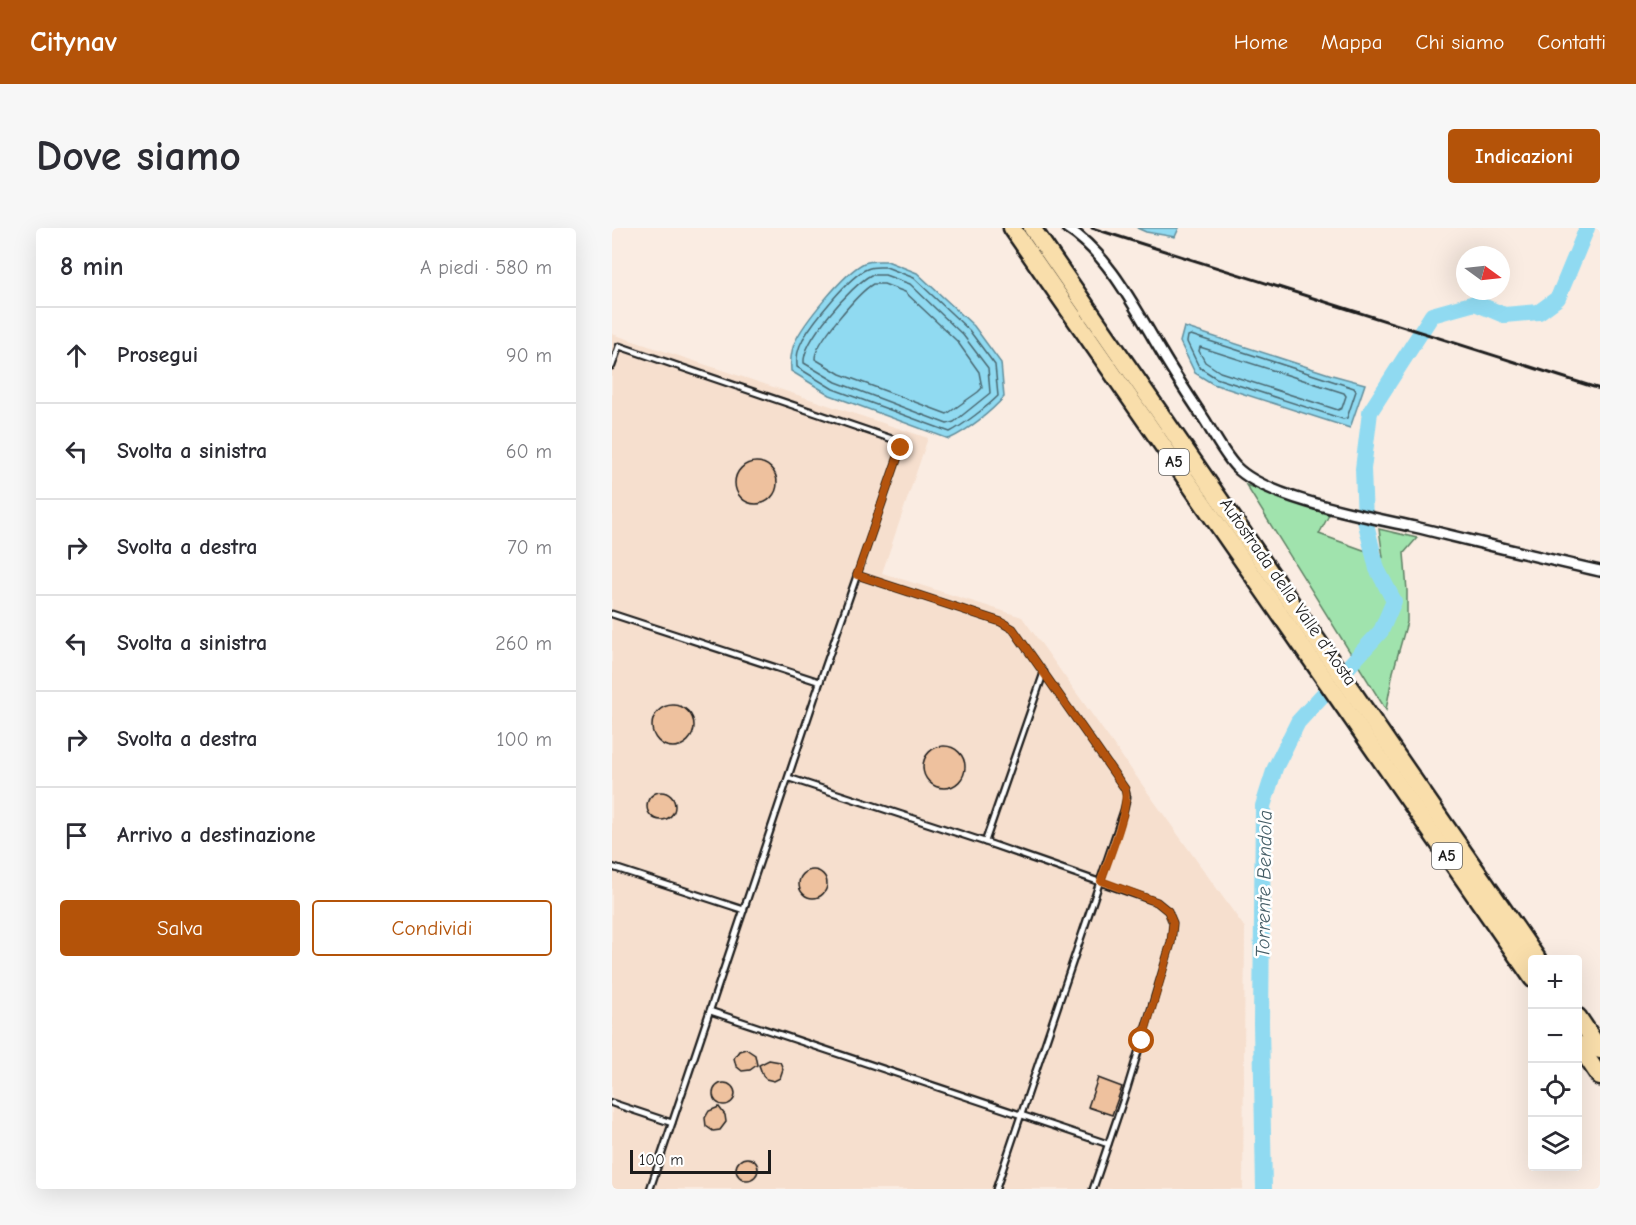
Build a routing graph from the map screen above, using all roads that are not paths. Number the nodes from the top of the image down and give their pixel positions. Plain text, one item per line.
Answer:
1 (1067, 228) edge
2 (1021, 231) edge
3 (612, 344) edge
4 (619, 346) junction
5 (612, 366) edge
6 (1600, 571) edge
7 (857, 575) junction
8 (612, 614) edge
9 (1044, 672) junction
10 (1335, 680) junction
11 (820, 682) junction
12 (1368, 728) junction
13 (789, 778) junction
14 (985, 842) junction
15 (612, 867) edge
16 (1101, 881) junction
17 (744, 910) junction
18 (1534, 955) edge
19 (1528, 971) edge
20 (710, 1011) junction
21 (1582, 1023) edge
22 (1582, 1050) edge
23 (1600, 1050) edge
24 (1600, 1077) edge
25 (612, 1103) edge
26 (1021, 1114) junction
27 (672, 1123) junction
28 (1108, 1144) junction
29 (650, 1189) edge
30 (996, 1189) edge
31 (1093, 1189) edge

1 - 6 street
2 - 10 highway, Autostrada della Valle d'Aosta / A5
2 - 10 highway, Autostrada della Valle d'Aosta / A5
3 - 4 lane
4 - 5 lane
4 - 7 lane
7 - 9 lane
7 - 11 lane
8 - 11 lane
9 - 14 lane
9 - 16 lane
10 - 12 highway, Autostrada della Valle d'Aosta / A5
11 - 13 lane
12 - 18 highway, Autostrada della Valle d'Aosta / A5
12 - 19 highway, Autostrada della Valle d'Aosta / A5
13 - 14 lane
13 - 17 lane
14 - 16 lane
15 - 17 lane
16 - 26 lane
16 - 28 lane
17 - 20 lane
20 - 26 lane
20 - 27 lane
21 - 23 highway
22 - 24 highway
25 - 27 lane
26 - 28 lane
26 - 30 lane
27 - 29 lane
28 - 31 lane

